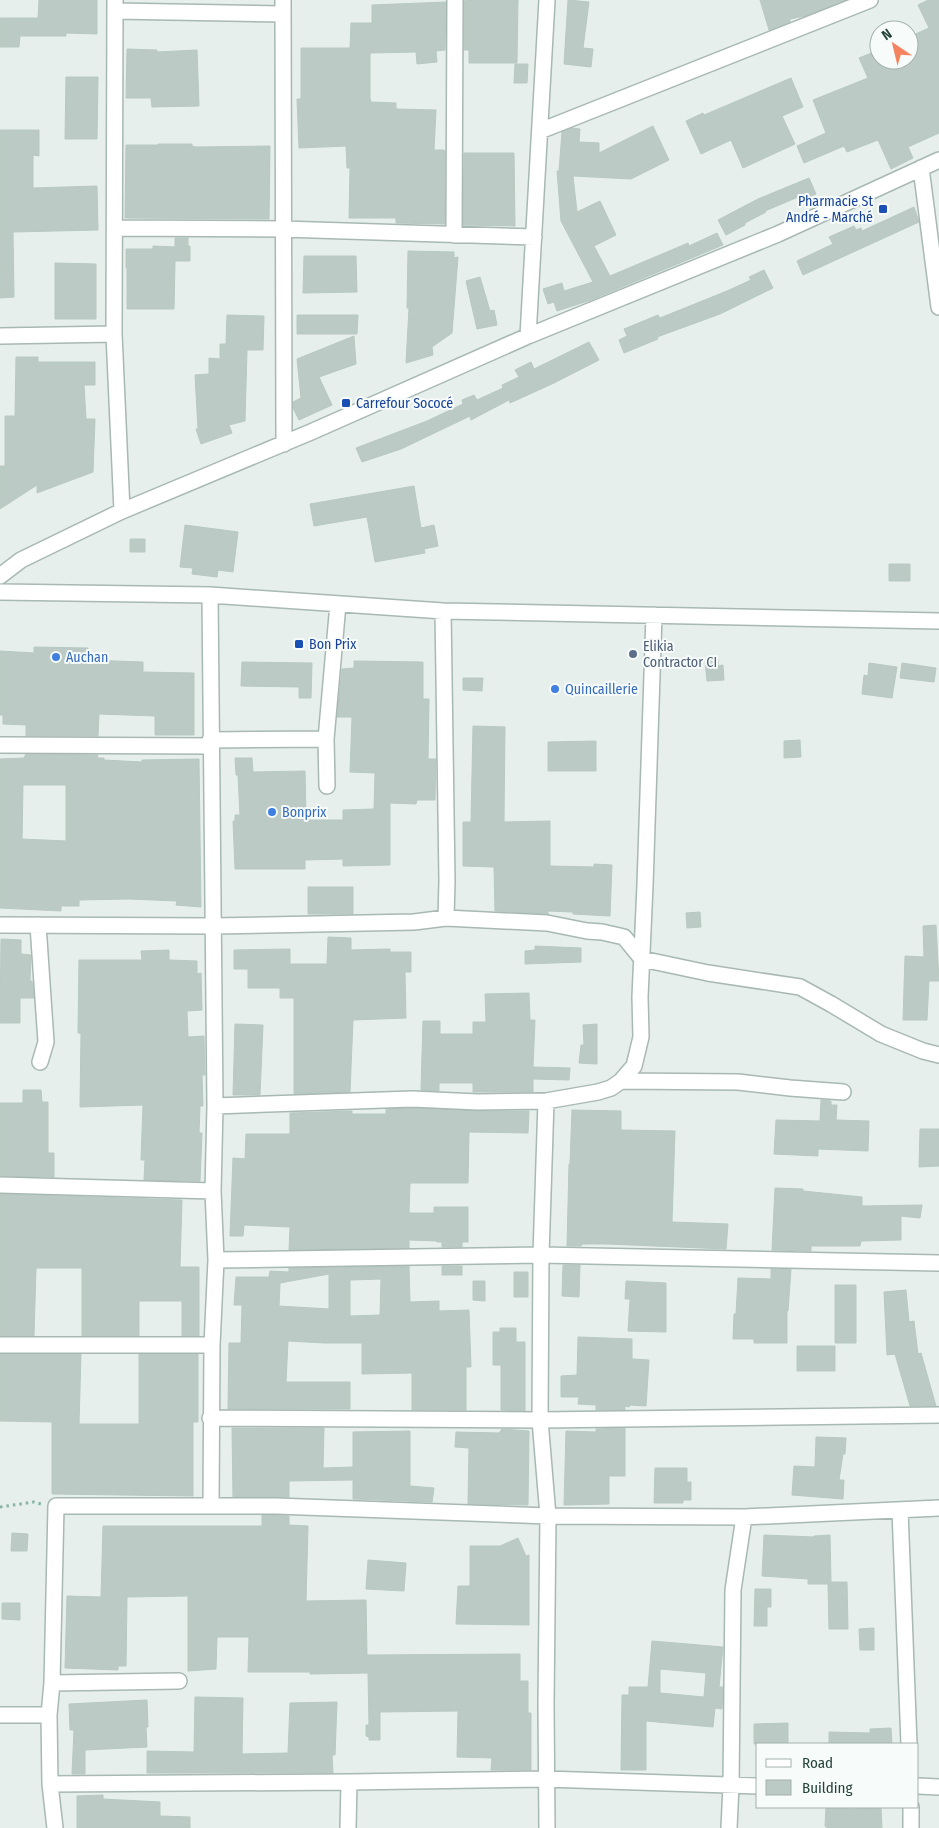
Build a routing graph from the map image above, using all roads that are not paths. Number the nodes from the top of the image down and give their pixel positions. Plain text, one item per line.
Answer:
1 (455, 0) edge
2 (548, 0) edge
3 (870, 0) edge
4 (115, 6) edge
5 (283, 7) edge
6 (540, 131) junction
7 (939, 160) edge
8 (922, 168) junction
9 (115, 228) junction
10 (283, 229) junction
11 (454, 234) junction
12 (534, 237) junction
13 (939, 307) edge
14 (114, 334) junction
15 (0, 336) edge
16 (528, 336) junction
17 (284, 444) junction
18 (122, 511) junction
19 (0, 576) edge
20 (0, 592) edge
21 (210, 595) junction
22 (338, 604) junction
23 (443, 611) junction
24 (654, 615) junction
25 (939, 621) edge
26 (326, 739) junction
27 (211, 743) junction
28 (0, 745) edge
29 (327, 786) dead end
30 (446, 918) junction
31 (0, 925) edge
32 (38, 925) junction
33 (213, 926) junction
34 (642, 959) junction
35 (939, 1055) edge
36 (40, 1062) dead end
37 (621, 1081) junction
38 (844, 1092) dead end
39 (546, 1101) junction
40 (215, 1106) junction
41 (0, 1185) edge
42 (213, 1191) junction
43 (541, 1255) junction
44 (216, 1260) junction
45 (939, 1263) edge
46 (0, 1345) edge
47 (212, 1345) junction
48 (939, 1415) edge
49 (210, 1418) junction
50 (540, 1420) junction
51 (211, 1505) junction
52 (939, 1508) edge
53 (900, 1510) junction
54 (548, 1516) junction
55 (744, 1517) junction
56 (179, 1681) dead end
57 (52, 1683) junction
58 (0, 1715) edge
59 (49, 1716) junction
60 (909, 1743) edge
61 (546, 1779) junction
62 (349, 1782) junction
63 (50, 1784) junction
64 (731, 1786) junction
65 (756, 1786) edge
66 (919, 1786) edge
67 (939, 1787) edge
68 (911, 1808) edge
69 (55, 1828) edge
70 (348, 1828) edge
71 (547, 1828) edge
72 (729, 1828) edge
73 (911, 1828) edge

1 - 11 street
2 - 6 street
3 - 6 street
4 - 5 street
4 - 9 street
5 - 10 street
6 - 12 street
7 - 8 street
8 - 13 street
8 - 16 street
9 - 10 street
9 - 14 street
10 - 11 street
10 - 17 street
11 - 12 street
12 - 16 street
14 - 15 street
14 - 18 street
16 - 17 street
17 - 18 street
18 - 19 street
20 - 21 street
21 - 22 street
21 - 27 street
22 - 23 street
22 - 26 street
23 - 24 street
23 - 30 street
24 - 25 street
24 - 34 street
26 - 27 street
26 - 29 street
27 - 28 street
27 - 33 street
30 - 33 street
30 - 34 street
31 - 32 street
32 - 33 street
32 - 36 street
33 - 40 street
34 - 35 street
34 - 37 street
37 - 38 street
37 - 39 street
39 - 40 street
39 - 43 street
40 - 42 street
41 - 42 street
42 - 44 street
43 - 44 street
43 - 45 street
43 - 50 street
44 - 47 street
46 - 47 street
47 - 49 street
48 - 50 street
49 - 50 street
49 - 51 street
50 - 54 street
51 - 54 street
51 - 57 street
52 - 53 street
53 - 55 street
53 - 60 street
54 - 55 street
54 - 61 street
55 - 64 street
56 - 57 street
57 - 59 street
58 - 59 street
59 - 63 street
61 - 62 street
61 - 64 street
61 - 71 street
62 - 63 street
62 - 70 street
63 - 69 street
64 - 65 street
64 - 72 street
66 - 67 street
68 - 73 street

